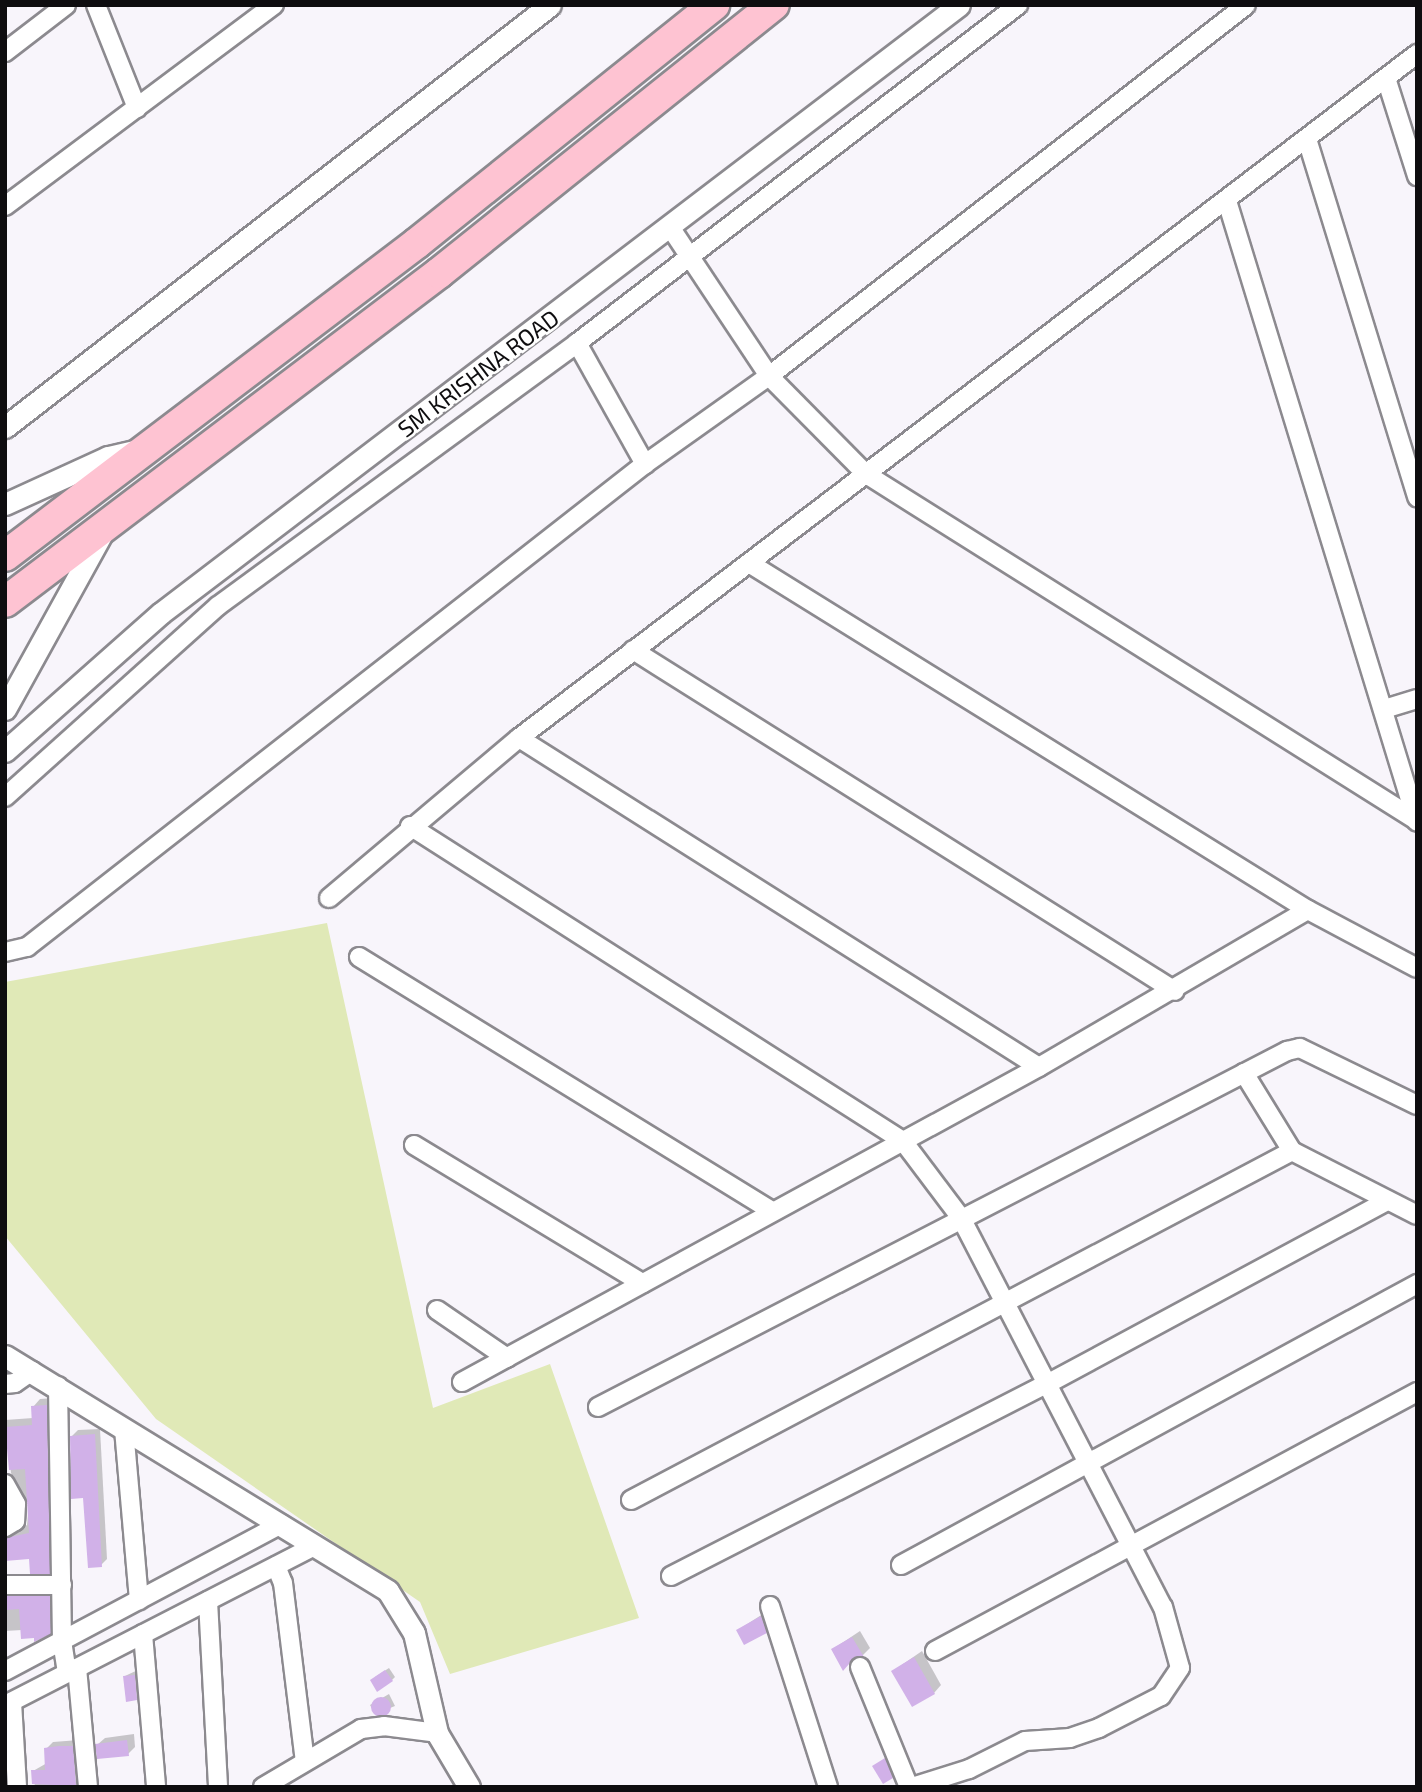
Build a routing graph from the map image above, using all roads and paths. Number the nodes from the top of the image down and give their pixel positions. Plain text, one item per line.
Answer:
1 (66, 5) edge
2 (96, 5) edge
3 (274, 5) edge
4 (550, 5) edge
5 (714, 5) edge
6 (774, 5) edge
7 (959, 5) edge
8 (1018, 5) edge
9 (1246, 5) edge
10 (5, 52) edge
11 (1417, 54) edge
12 (1386, 78) junction
13 (136, 108) junction
14 (1307, 139) junction
15 (1417, 176) edge
16 (1227, 201) junction
17 (5, 206) edge
18 (670, 227) junction
19 (689, 256) junction
20 (577, 343) junction
21 (769, 376) junction
22 (5, 427) edge
23 (152, 447) junction
24 (645, 464) junction
25 (866, 474) junction
26 (1417, 497) edge
27 (5, 504) edge
28 (108, 520) junction
29 (5, 556) edge
30 (748, 563) junction
31 (5, 602) edge
32 (633, 650) junction
33 (1417, 699) edge
34 (5, 709) edge
35 (1384, 709) junction
36 (519, 738) junction
37 (5, 751) edge
38 (5, 797) edge
39 (1416, 821) edge
40 (410, 826) junction
41 (330, 898) dead end
42 (1308, 910) junction
43 (5, 952) edge
44 (359, 957) dead end
45 (1417, 968) edge
46 (1175, 991) junction
47 (1039, 1068) junction
48 (1244, 1073) junction
49 (1417, 1105) edge
50 (903, 1141) junction
51 (414, 1145) dead end
52 (1292, 1151) junction
53 (1387, 1201) junction
54 (772, 1212) junction
55 (1417, 1215) edge
56 (961, 1218) junction
57 (642, 1283) junction
58 (1417, 1284) edge
59 (1003, 1300) junction
60 (437, 1310) dead end
61 (5, 1356) edge
62 (506, 1358) junction
63 (32, 1371) junction
64 (462, 1382) dead end
65 (5, 1384) edge
66 (1047, 1384) junction
67 (58, 1386) junction
68 (1417, 1392) edge
69 (598, 1407) dead end
70 (124, 1429) junction
71 (1089, 1465) junction
72 (5, 1484) edge
73 (631, 1500) dead end
74 (282, 1524) junction
75 (5, 1527) edge
76 (315, 1546) junction
77 (1131, 1548) junction
78 (901, 1565) dead end
79 (276, 1566) junction
80 (671, 1576) dead end
81 (5, 1585) edge
82 (62, 1586) junction
83 (139, 1600) junction
84 (208, 1601) junction
85 (770, 1606) dead end
86 (143, 1634) junction
87 (62, 1641) junction
88 (935, 1651) dead end
89 (860, 1667) dead end
90 (5, 1671) edge
91 (72, 1671) junction
92 (9, 1703) edge
93 (437, 1733) junction
94 (305, 1761) junction
95 (17, 1787) edge
96 (88, 1787) edge
97 (156, 1787) edge
98 (218, 1787) edge
99 (263, 1787) edge
100 (468, 1787) edge
101 (828, 1787) edge
102 (911, 1787) edge

1 - 10 street
2 - 13 street
3 - 13 street
4 - 22 street
5 - 23 highway
6 - 28 highway
7 - 18 street, SM KRISHNA ROAD
8 - 19 street
9 - 21 street
11 - 12 street
12 - 14 street
12 - 15 street
13 - 17 street
14 - 16 street
14 - 26 street
16 - 25 street
16 - 35 street
18 - 19 street
18 - 37 street, SM KRISHNA ROAD
19 - 20 street
19 - 21 street
20 - 24 street
20 - 38 street
21 - 24 street
21 - 25 street
23 - 27 street
23 - 29 highway
24 - 43 street
25 - 30 street
25 - 39 street
28 - 31 highway
28 - 34 street
30 - 32 street
30 - 42 street
32 - 36 street
32 - 46 street
33 - 35 street
35 - 39 street
36 - 40 street
36 - 47 street
40 - 41 street
40 - 50 street
42 - 45 street
42 - 46 street
44 - 54 street
46 - 47 street
47 - 50 street
48 - 49 street
48 - 52 street
48 - 56 street
50 - 54 street
50 - 56 street
51 - 57 street
52 - 53 street
52 - 59 street
53 - 55 street
53 - 66 street
54 - 57 street
56 - 59 street
56 - 69 street
57 - 62 street
58 - 71 street
59 - 66 street
59 - 73 street
60 - 62 street
61 - 63 street
62 - 64 street
63 - 65 street
63 - 67 street
66 - 71 street
66 - 80 street
67 - 70 street
67 - 82 street
68 - 77 street
70 - 74 street
70 - 83 street
71 - 77 street
71 - 78 street
72 - 75 street
74 - 76 street
74 - 83 street
76 - 79 street
76 - 93 street
77 - 88 street
77 - 102 street
79 - 84 street
79 - 94 street
81 - 82 street
82 - 87 street
83 - 87 street
84 - 86 street
84 - 98 street
85 - 101 street
86 - 91 street
86 - 97 street
87 - 90 street
87 - 91 street
89 - 102 street
91 - 92 street
91 - 96 street
92 - 95 street
93 - 94 street
93 - 100 street
94 - 99 street

